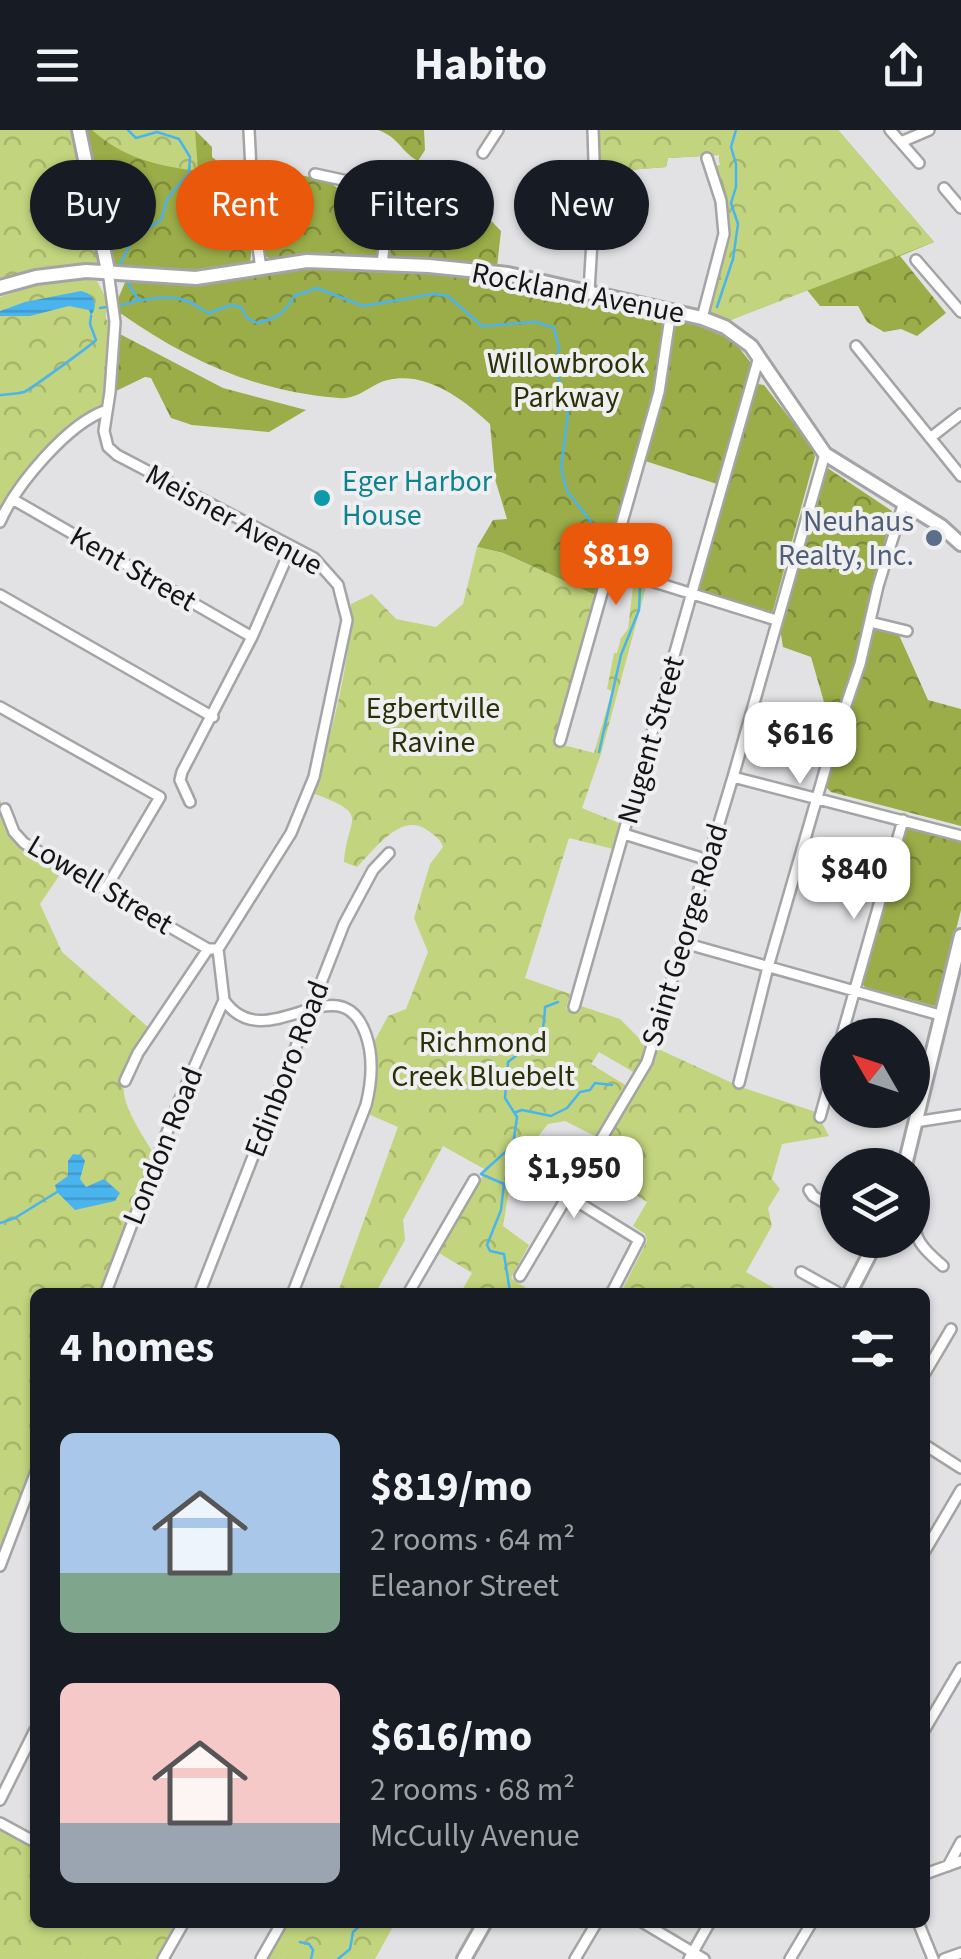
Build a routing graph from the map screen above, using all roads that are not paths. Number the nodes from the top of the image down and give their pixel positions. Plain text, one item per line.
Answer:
1 (79, 130) edge
2 (248, 130) edge
3 (498, 130) edge
4 (593, 130) edge
5 (890, 130) edge
6 (928, 130) edge
7 (900, 142) junction
8 (483, 153) dead end
9 (707, 158) dead end
10 (919, 163) dead end
11 (316, 174) dead end
12 (334, 178) edge
13 (944, 188) dead end
14 (961, 189) edge
15 (952, 198) junction
16 (961, 208) edge
17 (383, 250) edge
18 (916, 260) dead end
19 (382, 264) junction
20 (260, 269) junction
21 (108, 271) junction
22 (0, 287) edge
23 (589, 291) junction
24 (957, 300) edge
25 (671, 311) junction
26 (961, 312) edge
27 (702, 318) junction
28 (856, 346) dead end
29 (760, 358) junction
30 (106, 410) junction
31 (961, 414) edge
32 (930, 438) junction
33 (826, 454) junction
34 (961, 476) edge
35 (14, 500) junction
36 (903, 504) junction
37 (0, 522) edge
38 (958, 535) edge
39 (291, 548) junction
40 (650, 581) dead end
41 (692, 595) junction
42 (0, 596) edge
43 (776, 620) junction
44 (870, 622) junction
45 (908, 631) dead end
46 (252, 637) junction
47 (0, 708) edge
48 (213, 717) junction
49 (560, 740) dead end
50 (733, 777) junction
51 (817, 798) junction
52 (190, 802) dead end
53 (6, 810) dead end
54 (903, 820) junction
55 (624, 834) junction
56 (961, 836) edge
57 (389, 853) dead end
58 (708, 860) junction
59 (105, 890) junction
60 (961, 936) edge
61 (684, 943) junction
62 (213, 949) junction
63 (768, 967) junction
64 (855, 991) junction
65 (224, 1000) junction
66 (574, 1008) dead end
67 (309, 1010) junction
68 (940, 1015) junction
69 (847, 1018) edge
70 (930, 1058) edge
71 (125, 1081) dead end
72 (739, 1083) dead end
73 (961, 1115) edge
74 (930, 1120) edge
75 (539, 1178) dead end
76 (474, 1180) dead end
77 (809, 1190) dead end
78 (568, 1195) junction
79 (820, 1200) edge
80 (930, 1253) edge
81 (868, 1258) edge
82 (943, 1266) dead end
83 (802, 1272) dead end
84 (520, 1276) dead end
85 (108, 1288) edge
86 (202, 1288) edge
87 (295, 1288) edge
88 (411, 1288) edge
89 (614, 1288) edge
90 (830, 1288) edge
91 (852, 1288) edge
92 (951, 1329) dead end
93 (930, 1365) edge
94 (930, 1448) edge
95 (961, 1468) edge
96 (30, 1487) edge
97 (961, 1490) edge
98 (930, 1542) edge
99 (0, 1566) edge
100 (961, 1668) edge
101 (930, 1718) edge
102 (30, 1740) edge
103 (0, 1800) edge
104 (0, 1822) edge
105 (30, 1839) edge
106 (961, 1842) edge
107 (961, 1861) edge
108 (948, 1866) junction
109 (930, 1872) edge
110 (181, 1928) edge
111 (279, 1928) edge
112 (478, 1928) edge
113 (594, 1928) edge
114 (651, 1928) edge
115 (707, 1928) edge
116 (808, 1928) edge
117 (920, 1928) edge
118 (961, 1953) edge
119 (691, 1956) edge
120 (163, 1959) edge
121 (261, 1959) edge
122 (464, 1959) edge
123 (576, 1959) edge
124 (704, 1959) edge
125 (790, 1959) edge
126 (933, 1959) edge
127 (944, 1959) edge

1 - 21 street
2 - 20 street
3 - 8 street
4 - 23 street
5 - 7 street
6 - 7 street
7 - 10 street
9 - 27 street
11 - 12 street
13 - 15 street
14 - 15 street
15 - 16 street
17 - 19 street
18 - 24 street
19 - 20 street, Rockland Avenue
19 - 23 street, Rockland Avenue
20 - 21 street, Rockland Avenue
21 - 22 street, Rockland Avenue
21 - 30 street, Meisner Avenue
23 - 25 street, Rockland Avenue
24 - 26 street
25 - 27 street, Rockland Avenue
25 - 49 street
27 - 29 street, Rockland Avenue
28 - 32 street
29 - 33 street, Rockland Avenue
29 - 41 street, Nugent Street
30 - 35 street
30 - 39 street, Meisner Avenue
31 - 32 street
32 - 34 street
33 - 36 street, Rockland Avenue
33 - 43 street, Saint George Road
35 - 37 street
35 - 46 street, Kent Street
36 - 38 street, Rockland Avenue
36 - 44 street
39 - 46 street
39 - 62 street, Meisner Avenue
40 - 41 street
41 - 43 street
41 - 55 street, Nugent Street
42 - 48 street
43 - 50 street, Saint George Road
44 - 45 street
44 - 51 street
46 - 48 street
47 - 59 street
48 - 52 street
50 - 51 street
50 - 58 street, Saint George Road
51 - 54 street
51 - 63 street
53 - 59 street, Lowell Street
54 - 56 street
54 - 64 street
55 - 58 street
55 - 66 street, Nugent Street
57 - 67 street, Edinboro Road
58 - 61 street, Saint George Road
59 - 62 street, Lowell Street
60 - 68 street
61 - 63 street
61 - 78 street, Saint George Road
62 - 65 street
62 - 71 street, Meisner Avenue
63 - 64 street
63 - 72 street
64 - 68 street
64 - 69 street
65 - 67 street
65 - 85 street, London Road
67 - 86 street, Edinboro Road
67 - 87 street
68 - 70 street
73 - 74 street
75 - 78 street
76 - 88 street
77 - 79 street
78 - 84 street, Saint George Road
78 - 89 street
80 - 82 street
81 - 91 street
83 - 90 street
92 - 93 street
94 - 95 street
96 - 99 street
97 - 98 street
100 - 101 street
102 - 103 street
104 - 105 street
106 - 108 street
107 - 108 street
108 - 109 street
110 - 120 street
111 - 121 street
112 - 122 street
113 - 123 street
114 - 119 street
115 - 119 street
116 - 125 street
117 - 126 street
118 - 127 street
119 - 124 street

